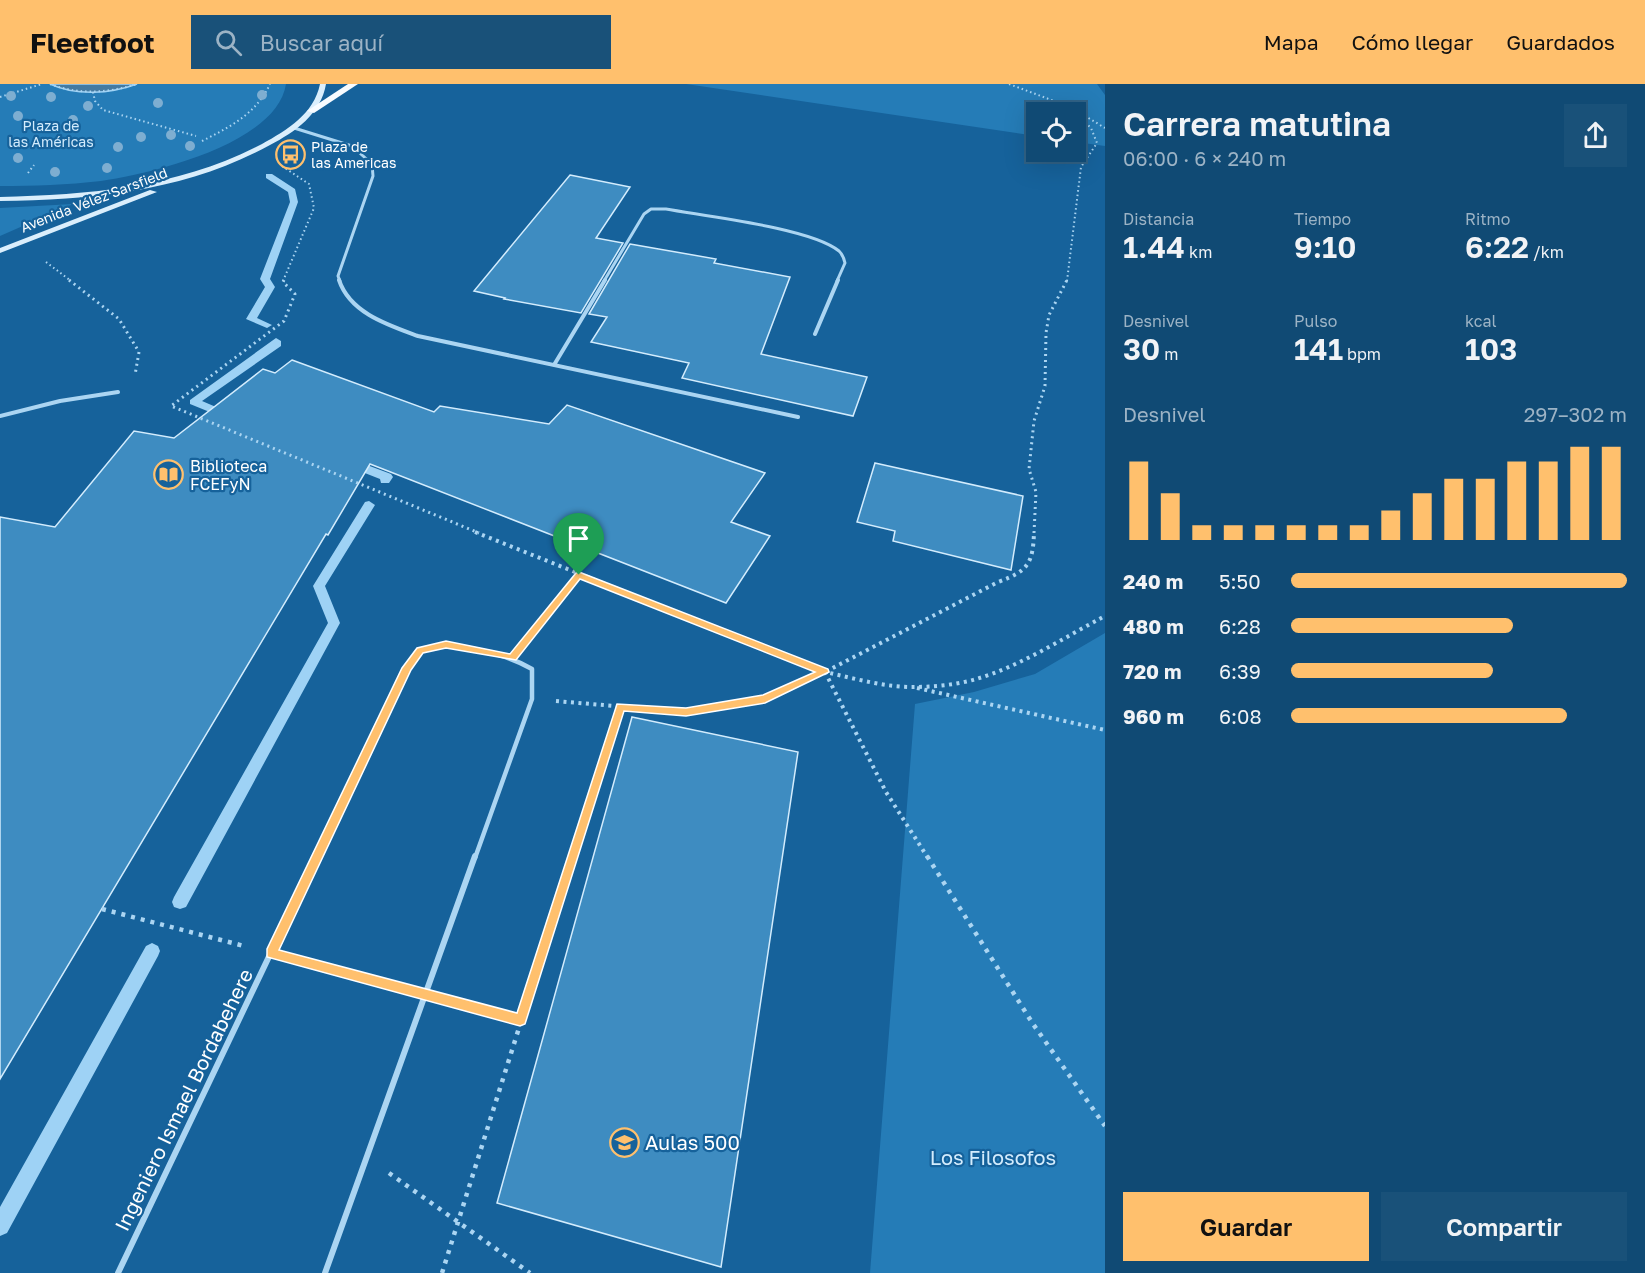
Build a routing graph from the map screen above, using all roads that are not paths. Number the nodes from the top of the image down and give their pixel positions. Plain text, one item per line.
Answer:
1 (323, 84) edge
2 (354, 84) edge
3 (311, 111) junction
4 (294, 128) junction
5 (198, 175) junction
6 (0, 199) edge
7 (0, 251) edge
8 (815, 334) dead end
9 (554, 365) junction
10 (118, 392) road end
11 (0, 416) edge
12 (798, 417) dead end
13 (118, 1273) edge
14 (326, 1273) edge

1 - 3 main road
2 - 3 main road
3 - 4 main road
4 - 5 main road
4 - 9 lane
5 - 6 main road
5 - 7 main road, Avenida Vélez Sarsfield
8 - 9 lane
9 - 12 lane
10 - 11 lane
13 - 14 lane, Ingeniero Ismael Bordabehere

